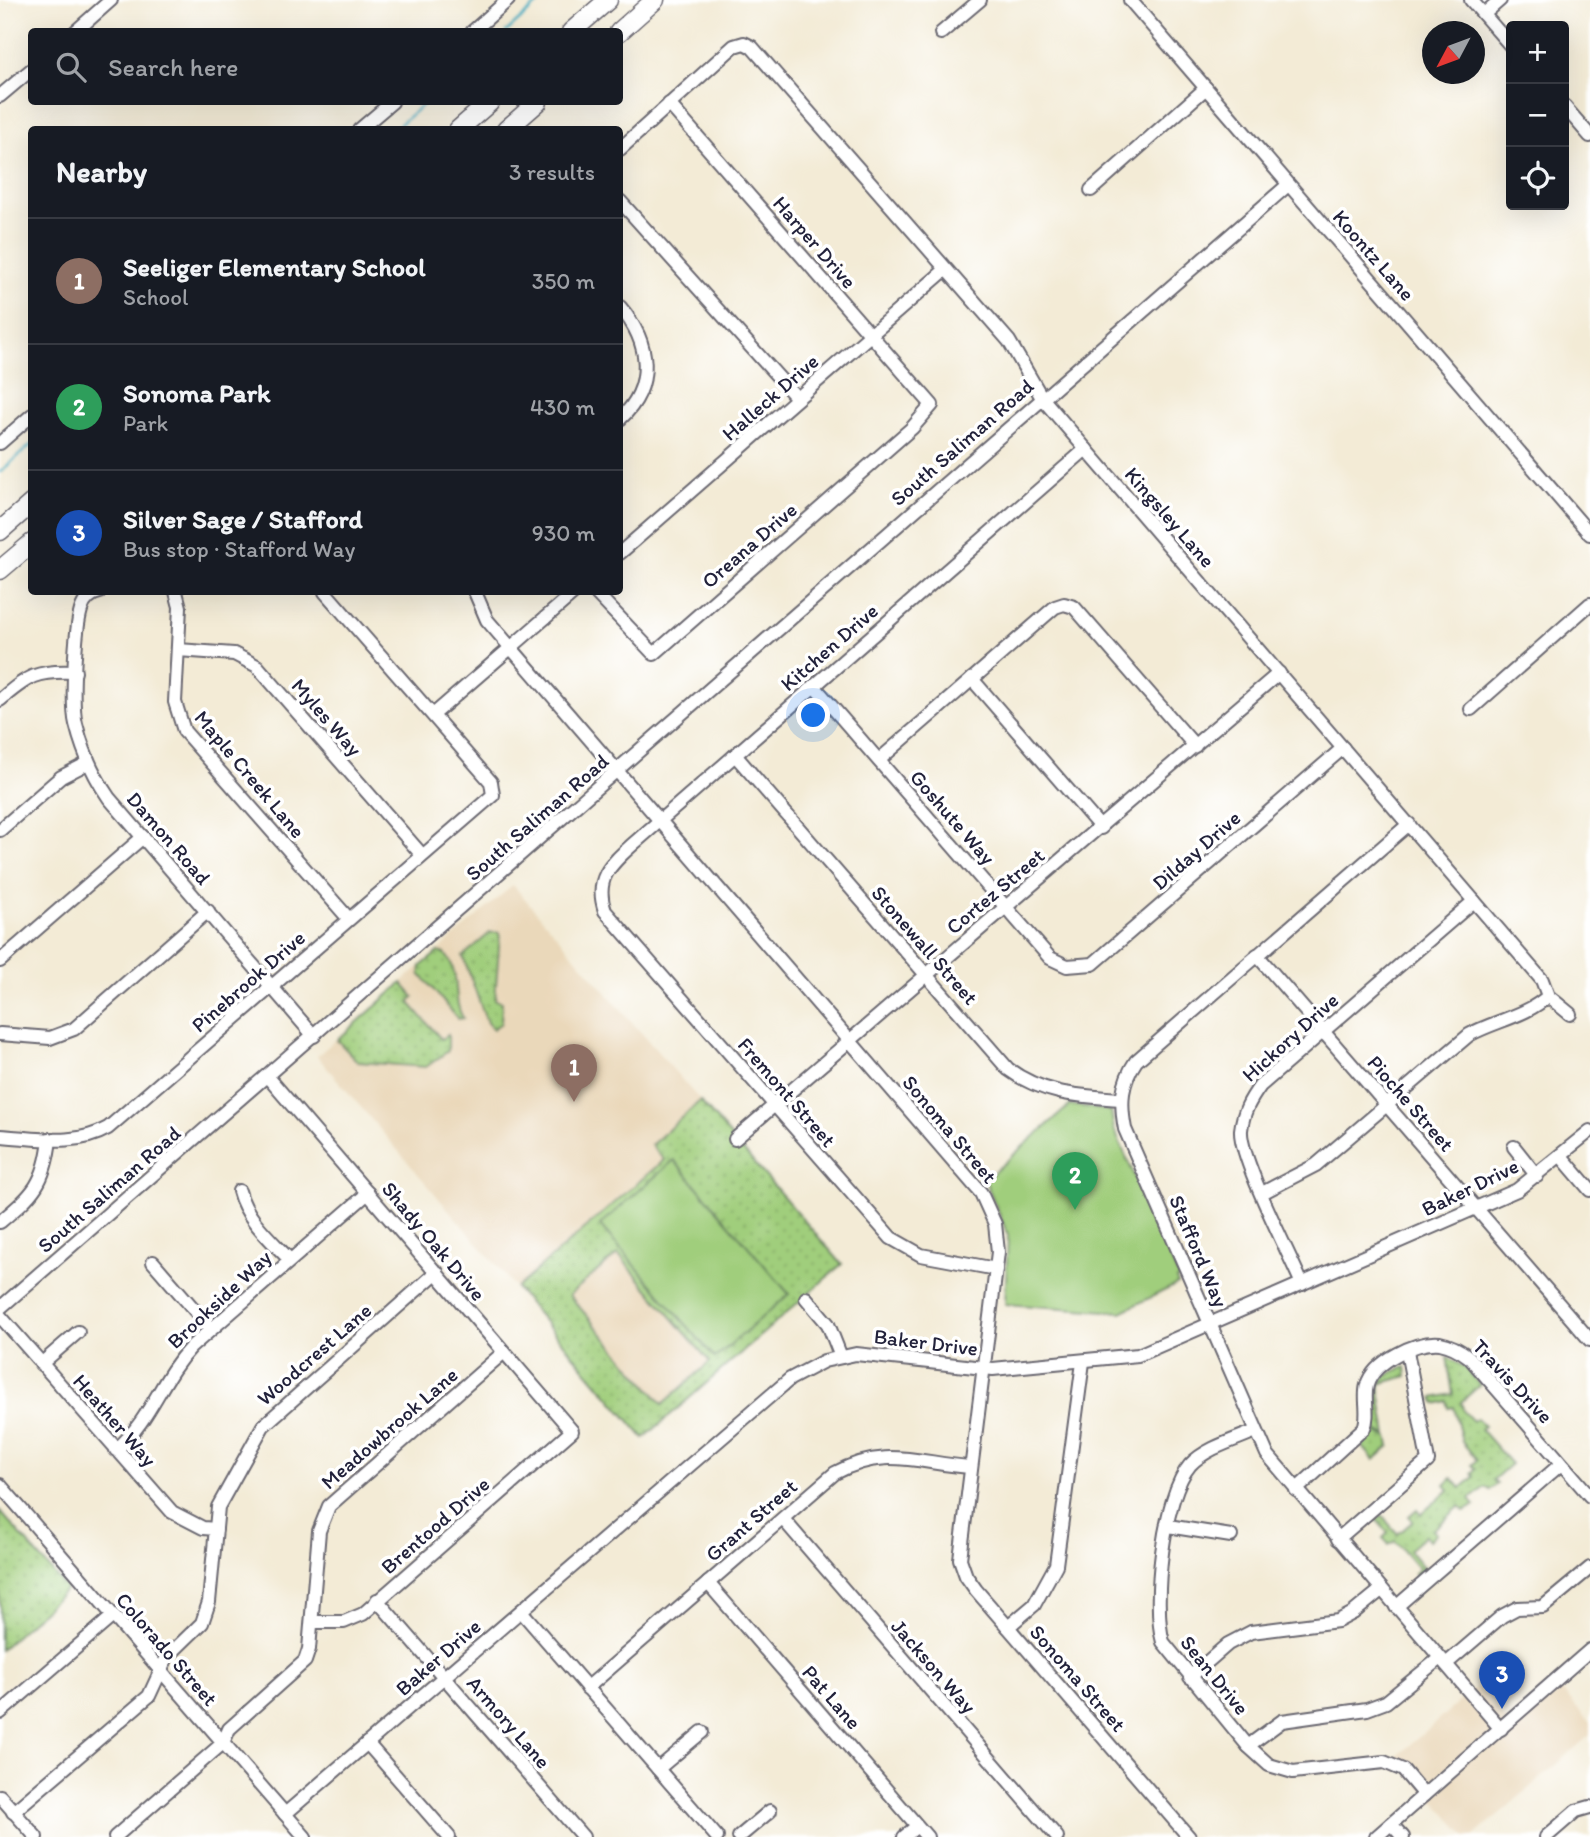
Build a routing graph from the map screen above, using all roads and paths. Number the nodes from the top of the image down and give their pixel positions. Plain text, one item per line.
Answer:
1 (111, 0) edge
2 (508, 0) edge
3 (608, 0) edge
4 (655, 0) edge
5 (980, 0) edge
6 (1130, 0) edge
7 (1471, 0) edge
8 (1500, 0) edge
9 (1484, 14) junction
10 (80, 28) edge
11 (476, 28) edge
12 (576, 28) edge
13 (623, 28) edge
14 (941, 33) dead end
15 (1506, 40) edge
16 (28, 72) edge
17 (1206, 88) junction
18 (0, 96) edge
19 (669, 104) junction
20 (388, 105) edge
21 (487, 105) edge
22 (535, 105) edge
23 (1569, 112) edge
24 (364, 126) edge
25 (463, 126) edge
26 (511, 126) edge
27 (1590, 136) edge
28 (623, 146) edge
29 (1288, 185) junction
30 (1091, 190) dead end
31 (623, 204) edge
32 (945, 270) junction
33 (623, 311) edge
34 (871, 335) junction
35 (797, 398) junction
36 (1042, 398) junction
37 (932, 405) joint
38 (623, 416) edge
39 (28, 418) edge
40 (0, 443) edge
41 (1086, 449) junction
42 (28, 506) edge
43 (0, 531) edge
44 (1590, 534) edge
45 (28, 546) edge
46 (623, 550) edge
47 (0, 570) edge
48 (95, 595) edge
49 (177, 595) edge
50 (328, 595) edge
51 (476, 595) edge
52 (572, 595) edge
53 (598, 595) edge
54 (1590, 604) edge
55 (510, 648) junction
56 (178, 650) junction
57 (75, 672) junction
58 (1279, 673) junction
59 (972, 679) junction
60 (814, 686) junction
61 (0, 700) edge
62 (1471, 709) dead end
63 (433, 715) junction
64 (1195, 746) junction
65 (1343, 748) junction
66 (735, 755) junction
67 (879, 760) junction
68 (88, 763) junction
69 (618, 772) junction
70 (660, 820) junction
71 (1409, 824) junction
72 (1101, 828) junction
73 (0, 830) edge
74 (143, 837) junction
75 (422, 856) junction
76 (602, 879) joint
77 (1474, 901) junction
78 (1006, 908) junction
79 (208, 911) junction
80 (349, 919) junction
81 (1257, 955) junction
82 (0, 961) edge
83 (1068, 966) joint
84 (926, 974) junction
85 (272, 986) junction
86 (1548, 996) junction
87 (1570, 1014) dead end
88 (1323, 1031) junction
89 (0, 1034) edge
90 (314, 1036) junction
91 (849, 1040) junction
92 (267, 1076) junction
93 (1121, 1099) junction
94 (774, 1106) junction
95 (1388, 1106) junction
96 (1590, 1131) edge
97 (0, 1136) edge
98 (50, 1139) junction
99 (735, 1139) dead end
100 (1514, 1147) dead end
101 (1561, 1156) junction
102 (1537, 1176) junction
103 (1590, 1190) edge
104 (239, 1191) dead end
105 (1262, 1193) junction
106 (368, 1194) junction
107 (1476, 1209) junction
108 (0, 1222) edge
109 (290, 1260) junction
110 (153, 1262) dead end
111 (996, 1269) junction
112 (437, 1272) junction
113 (1303, 1284) junction
114 (806, 1298) dead end
115 (0, 1308) edge
116 (0, 1317) edge
117 (1209, 1324) junction
118 (211, 1329) junction
119 (78, 1332) dead end
120 (1590, 1340) edge
121 (1408, 1351) junction
122 (504, 1352) junction
123 (841, 1357) junction
124 (1083, 1362) junction
125 (41, 1364) junction
126 (983, 1368) junction
127 (1256, 1430) junction
128 (572, 1431) joint
129 (116, 1450) junction
130 (1561, 1464) junction
131 (970, 1467) junction
132 (0, 1485) edge
133 (1296, 1490) junction
134 (1590, 1496) edge
135 (783, 1519) junction
136 (1168, 1526) junction
137 (216, 1529) junction
138 (1231, 1536) dead end
139 (1338, 1538) junction
140 (1590, 1568) edge
141 (708, 1583) junction
142 (1381, 1590) junction
143 (377, 1600) junction
144 (1396, 1607) junction
145 (522, 1611) junction
146 (113, 1616) junction
147 (312, 1622) junction
148 (1008, 1627) junction
149 (1590, 1650) edge
150 (1443, 1661) junction
151 (161, 1672) junction
152 (444, 1676) junction
153 (1190, 1677) junction
154 (587, 1688) junction
155 (0, 1713) edge
156 (1501, 1729) junction
157 (702, 1732) dead end
158 (223, 1743) junction
159 (368, 1743) junction
160 (1248, 1746) junction
161 (658, 1769) junction
162 (1424, 1795) junction
163 (0, 1796) edge
164 (1590, 1807) edge
165 (770, 1811) dead end
166 (13, 1812) junction
167 (285, 1814) junction
168 (1391, 1824) junction
169 (917, 1826) junction
170 (36, 1837) edge
171 (116, 1837) edge
172 (304, 1837) edge
173 (449, 1837) edge
174 (583, 1837) edge
175 (717, 1837) edge
176 (739, 1837) edge
177 (904, 1837) edge
178 (927, 1837) edge
179 (1057, 1837) edge
180 (1189, 1837) edge
181 (1376, 1837) edge
182 (1403, 1837) edge
183 (1546, 1837) edge

1 - 10 street
2 - 11 street
3 - 12 highway
4 - 13 highway
5 - 14 street
6 - 17 street, Koontz Lane
7 - 9 street
8 - 9 street
9 - 15 street
16 - 18 street
17 - 29 street, Koontz Lane
17 - 30 street
19 - 28 street
19 - 32 street, Kingsley Lane
19 - 34 street, Harper Drive
20 - 24 street
21 - 25 highway
22 - 26 highway
23 - 27 street
29 - 36 street, South Saliman Road
29 - 44 street, Koontz Lane
31 - 35 street
32 - 34 street, Halleck Drive
32 - 36 street, Kingsley Lane
33 - 38 street
34 - 35 street, Halleck Drive
34 - 37 street, Harper Drive
35 - 46 street, Halleck Drive
36 - 41 street, Kingsley Lane
36 - 69 street, South Saliman Road
37 - 53 street, Oreana Drive
39 - 40 street
41 - 58 street, Kingsley Lane
41 - 60 street, Kitchen Drive
42 - 43 highway
45 - 47 highway
48 - 57 street, Damon Road
49 - 56 street, Maple Creek Lane
50 - 63 street
51 - 55 street, Sonoma Street
52 - 55 street
54 - 62 street
55 - 63 street
55 - 69 street, Sonoma Street
56 - 75 street, Myles Way
56 - 80 street, Maple Creek Lane
57 - 61 street
57 - 68 street, Damon Road
58 - 64 street, Cortez Street
58 - 65 street, Kingsley Lane
59 - 64 street
59 - 67 street
59 - 72 street
60 - 66 street, Kitchen Drive
60 - 67 street, Goshute Way
63 - 75 street, Pinebrook Drive
64 - 72 street, Cortez Street
65 - 71 street, Kingsley Lane
65 - 83 street, Dilday Drive
66 - 70 street, Kitchen Drive
66 - 84 street, Stonewall Street
67 - 78 street, Goshute Way
68 - 73 street
68 - 74 street, Damon Road
69 - 70 street, Sonoma Street
69 - 90 street, South Saliman Road
70 - 76 street, Kitchen Drive
70 - 91 street, Sonoma Street
71 - 77 street, Kingsley Lane
71 - 81 street
72 - 78 street, Cortez Street
74 - 79 street, Damon Road
74 - 82 street
75 - 80 street, Pinebrook Drive
76 - 94 street, Fremont Street
77 - 86 street, Kingsley Lane
77 - 88 street, Hickory Drive
78 - 83 street, Goshute Way
78 - 84 street, Cortez Street
79 - 85 street, Damon Road
79 - 89 street
80 - 85 street, Pinebrook Drive
81 - 88 street, Pioche Street
81 - 93 street
84 - 91 street, Cortez Street
84 - 93 street, Stonewall Street
85 - 90 street, Damon Road
85 - 98 street, Pinebrook Drive
86 - 87 street, Kingsley Lane
86 - 95 street
88 - 95 street, Pioche Street
88 - 105 street, Hickory Drive
90 - 92 street, South Saliman Road
91 - 94 street, Cortez Street
91 - 111 street, Sonoma Street
92 - 106 street, Shady Oak Drive
92 - 115 street, South Saliman Road
93 - 117 street, Stafford Way
94 - 99 street, Cortez Street
94 - 111 street, Fremont Street
95 - 105 street
95 - 107 street, Pioche Street
96 - 101 street, Baker Drive
97 - 98 street, Pinebrook Drive
98 - 108 street
100 - 102 street
101 - 102 street, Baker Drive
101 - 103 street
102 - 107 street, Baker Drive
104 - 109 street
105 - 113 street, Hickory Drive
106 - 109 street, Brookside Way
106 - 112 street, Shady Oak Drive
107 - 113 street, Baker Drive
107 - 120 street, Pioche Street
109 - 118 street, Brookside Way
110 - 118 street
111 - 126 street, Sonoma Street
112 - 122 street, Shady Oak Drive
112 - 137 street, Woodcrest Lane
113 - 117 street, Baker Drive
114 - 123 street
116 - 125 street, Heather Way
117 - 124 street, Baker Drive
117 - 127 street, Stafford Way
118 - 129 street, Brookside Way
119 - 125 street
121 - 130 street, Travis Drive
121 - 133 street, Travis Drive
121 - 139 street
122 - 128 street, Shady Oak Drive
122 - 147 street, Meadowbrook Lane
123 - 126 street, Baker Drive
123 - 145 street, Baker Drive
124 - 126 street, Baker Drive
124 - 148 street
125 - 129 street, Heather Way
126 - 131 street, Sonoma Street
127 - 133 street, Stafford Way
127 - 136 street, Sean Drive
128 - 143 street, Brentood Drive
129 - 137 street, Heather Way
130 - 134 street, Travis Drive
130 - 144 street
131 - 135 street, Grant Street
131 - 148 street, Sonoma Street
132 - 146 street, Colorado Street
133 - 139 street, Stafford Way
135 - 141 street, Grant Street
135 - 179 street, Jackson Way
136 - 138 street
136 - 153 street, Sean Drive
137 - 151 street, Woodcrest Lane
139 - 142 street, Stafford Way
140 - 150 street
141 - 154 street, Grant Street
141 - 169 street, Pat Lane
142 - 144 street, Stafford Way
142 - 153 street
143 - 147 street, Brentood Drive
143 - 152 street, Armory Lane
144 - 150 street, Stafford Way
145 - 152 street, Baker Drive
145 - 154 street
146 - 151 street, Colorado Street
146 - 155 street
147 - 158 street, Meadowbrook Lane
148 - 180 street, Sonoma Street
149 - 156 street
150 - 156 street, Stafford Way
150 - 160 street
151 - 158 street, Colorado Street
151 - 166 street, Woodcrest Lane
152 - 159 street, Baker Drive
152 - 174 street, Armory Lane
153 - 160 street, Sean Drive
154 - 161 street
156 - 162 street
157 - 161 street
158 - 167 street, Colorado Street
158 - 171 street, Meadowbrook Lane
159 - 167 street, Baker Drive
159 - 173 street
160 - 162 street, Sean Drive
161 - 175 street
162 - 168 street
163 - 166 street
164 - 183 street
165 - 176 street
166 - 170 street
167 - 172 street, Colorado Street
168 - 181 street
168 - 182 street
169 - 177 street
169 - 178 street, Pat Lane

